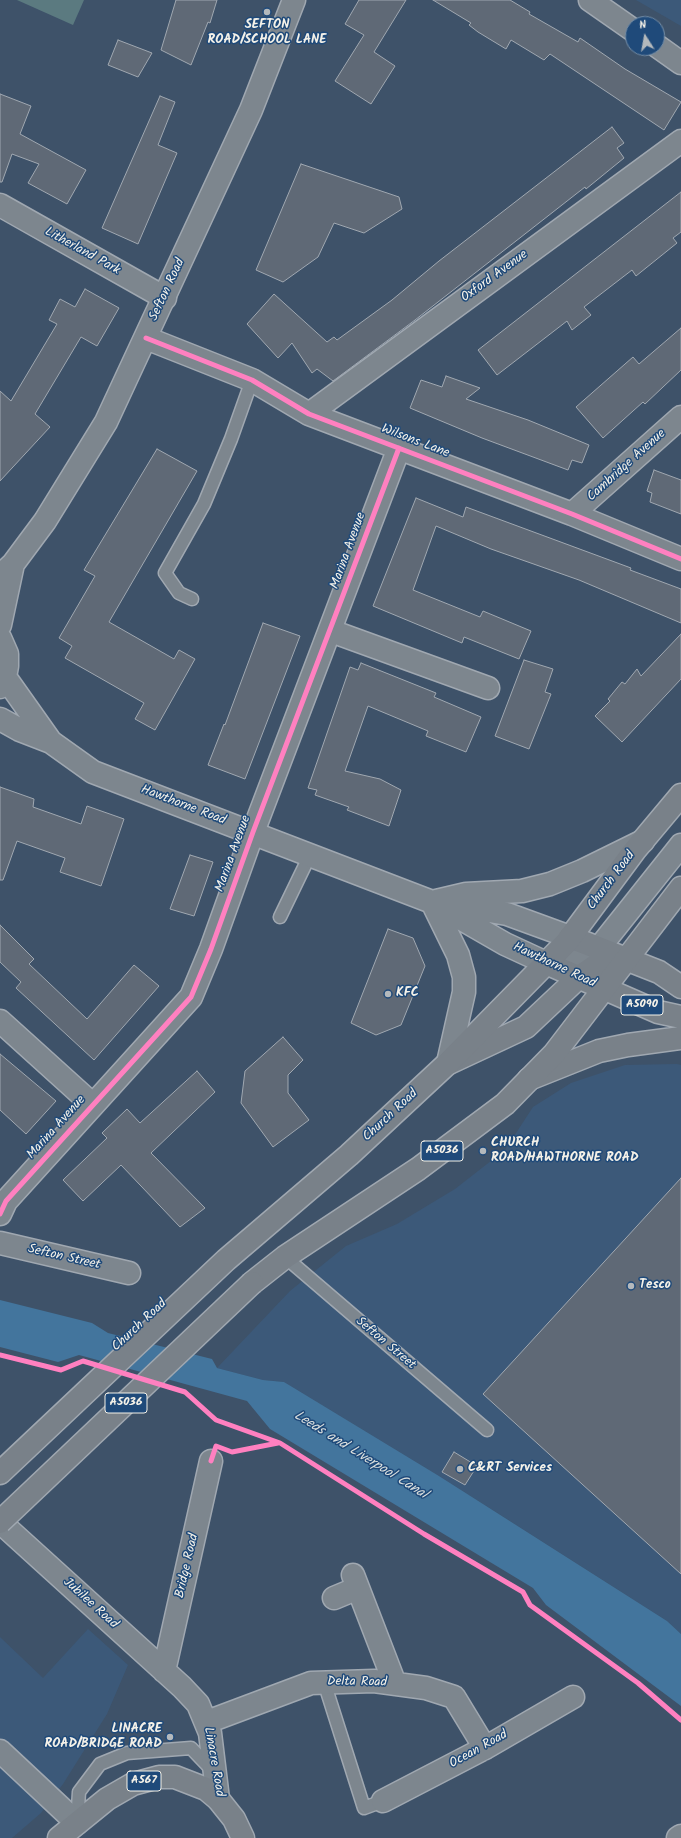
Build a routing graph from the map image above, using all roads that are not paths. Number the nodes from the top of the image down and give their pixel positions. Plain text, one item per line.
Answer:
1 (294, 0) edge
2 (590, 0) edge
3 (625, 24) edge
4 (665, 52) edge
5 (681, 63) edge
6 (681, 141) edge
7 (0, 205) edge
8 (164, 298) junction
9 (146, 338) junction
10 (252, 380) junction
11 (309, 414) junction
12 (681, 417) edge
13 (399, 448) junction
14 (572, 514) junction
15 (681, 559) edge
16 (7, 570) edge
17 (192, 599) dead end
18 (0, 624) edge
19 (331, 631) junction
20 (0, 638) edge
21 (3, 682) edge
22 (488, 688) dead end
23 (0, 719) edge
24 (51, 742) junction
25 (681, 795) edge
26 (254, 832) junction
27 (643, 841) junction
28 (681, 845) edge
29 (310, 855) junction
30 (681, 888) edge
31 (432, 902) junction
32 (280, 917) dead end
33 (570, 937) junction
34 (599, 948) junction
35 (628, 959) junction
36 (546, 963) junction
37 (578, 978) junction
38 (681, 987) edge
39 (604, 989) junction
40 (681, 1017) edge
41 (0, 1020) edge
42 (681, 1038) edge
43 (448, 1063) junction
44 (528, 1079) junction
45 (93, 1106) junction
46 (0, 1214) edge
47 (0, 1243) edge
48 (285, 1257) junction
49 (129, 1273) dead end
50 (487, 1430) dead end
51 (211, 1461) dead end
52 (0, 1474) edge
53 (0, 1522) edge
54 (334, 1598) dead end
55 (164, 1671) junction
56 (324, 1682) junction
57 (395, 1684) junction
58 (573, 1697) dead end
59 (207, 1722) junction
60 (485, 1748) junction
61 (0, 1751) edge
62 (216, 1774) junction
63 (218, 1799) junction
64 (384, 1802) joint
65 (78, 1822) junction
66 (681, 1836) edge
67 (59, 1838) edge
68 (243, 1838) edge
69 (678, 1838) edge

1 - 8 street, Sefton Road
2 - 3 street
4 - 5 street
6 - 11 street, Oxford Avenue
7 - 8 street, Litherland Park
8 - 9 street, Sefton Road
9 - 10 street, Wilsons Lane
9 - 16 street, Sefton Road
10 - 11 street, Wilsons Lane
10 - 17 lane
11 - 13 street, Wilsons Lane
12 - 14 street, Cambridge Avenue
13 - 14 street, Wilsons Lane
13 - 19 street, Marina Avenue
14 - 15 street, Wilsons Lane
16 - 18 street
19 - 22 street
19 - 26 street, Marina Avenue
20 - 21 street
21 - 24 street, Hawthorne Road
23 - 24 street, Hawthorne Road
24 - 26 street, Hawthorne Road
25 - 27 main road, Church Road / A5036
26 - 29 street, Hawthorne Road
26 - 45 street, Marina Avenue
27 - 31 street
27 - 33 main road, Church Road / A5036
28 - 34 street
29 - 31 street, Hawthorne Road
29 - 32 lane
30 - 35 main road, A5036
31 - 33 street, Hawthorne Road
31 - 36 street, Hawthorne Road
31 - 43 street
33 - 34 main road, Hawthorne Road / A5090
33 - 36 main road, Church Road / A5036
34 - 35 main road, Hawthorne Road / A5090
34 - 36 street
35 - 37 main road
35 - 38 main road, Hawthorne Road / A5090
35 - 39 main road, A5036
36 - 37 main road, Hawthorne Road / A5090
36 - 43 main road, Church Road / A5036
37 - 39 main road, Hawthorne Road / A5090
37 - 43 main road
39 - 40 main road, Hawthorne Road / A5090
39 - 44 main road, A5036
41 - 45 street
42 - 44 main road
43 - 52 main road, Church Road / A5036
44 - 48 main road, A5036
45 - 46 street, Marina Avenue
47 - 49 street, Sefton Street
48 - 50 lane, Sefton Street
48 - 53 main road, A5036, bridge
51 - 55 street, Bridge Road
53 - 55 street, Jubilee Road
54 - 57 street
55 - 59 street, Linacre Road
56 - 57 street, Delta Road
56 - 59 street, Delta Road
56 - 64 lane
57 - 60 street, Delta Road
58 - 60 street, Ocean Road
59 - 62 street, Linacre Road
60 - 64 street, Ocean Road
61 - 65 street
62 - 63 street, Linacre Road
62 - 65 lane
63 - 65 main road, A567
63 - 68 main road, Linacre Road / A567
65 - 67 main road, A567
66 - 69 street

